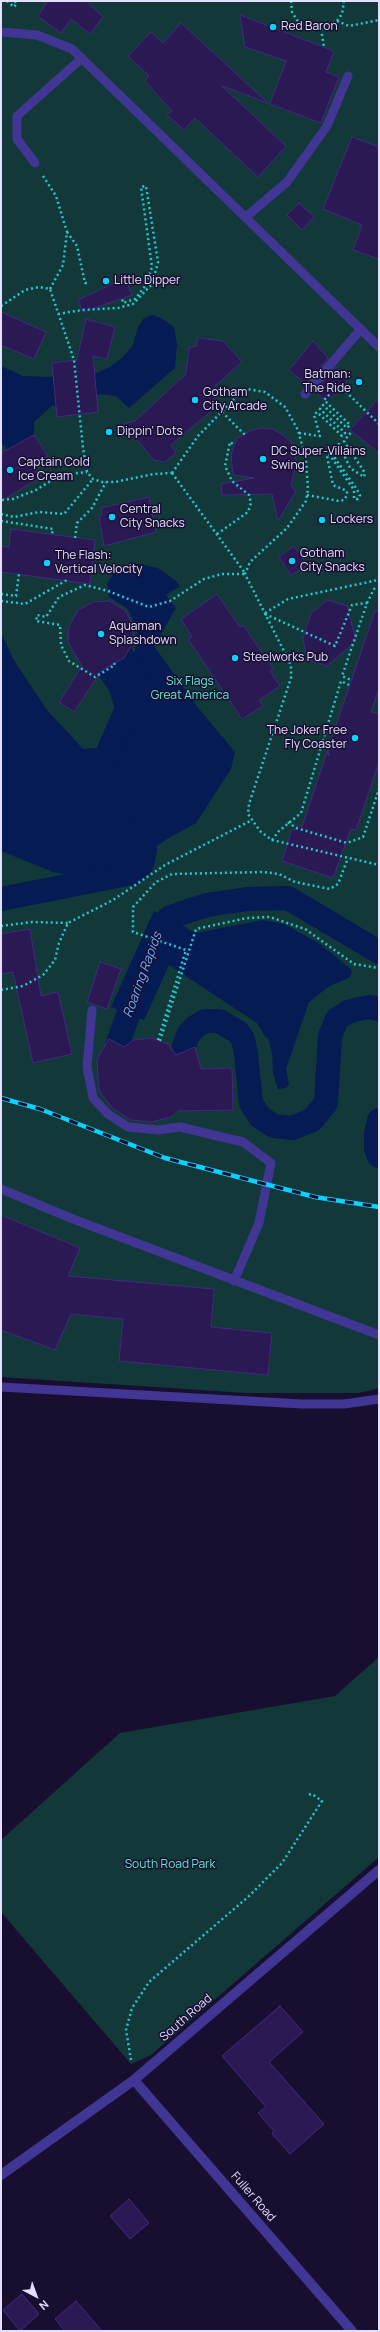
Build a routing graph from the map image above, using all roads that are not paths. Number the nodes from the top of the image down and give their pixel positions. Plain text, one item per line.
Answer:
1 (1, 32) edge
2 (82, 58) junction
3 (348, 76) dead end
4 (35, 164) road end
5 (246, 217) junction
6 (361, 329) junction
7 (379, 347) edge
8 (305, 394) dead end
9 (92, 1010) dead end
10 (1, 1189) edge
11 (234, 1281) junction
12 (379, 1335) edge
13 (1, 1387) edge
14 (379, 1399) edge
15 (379, 1870) edge
16 (134, 2080) junction
17 (1, 2175) edge
18 (352, 2331) edge

1 - 2 lane
2 - 4 lane
2 - 5 lane
3 - 5 lane
5 - 6 lane
6 - 7 lane
6 - 8 lane
9 - 11 lane
10 - 11 lane
11 - 12 lane
13 - 14 lane
15 - 16 street, South Road
16 - 17 street, South Road
16 - 18 street, Fuller Road

